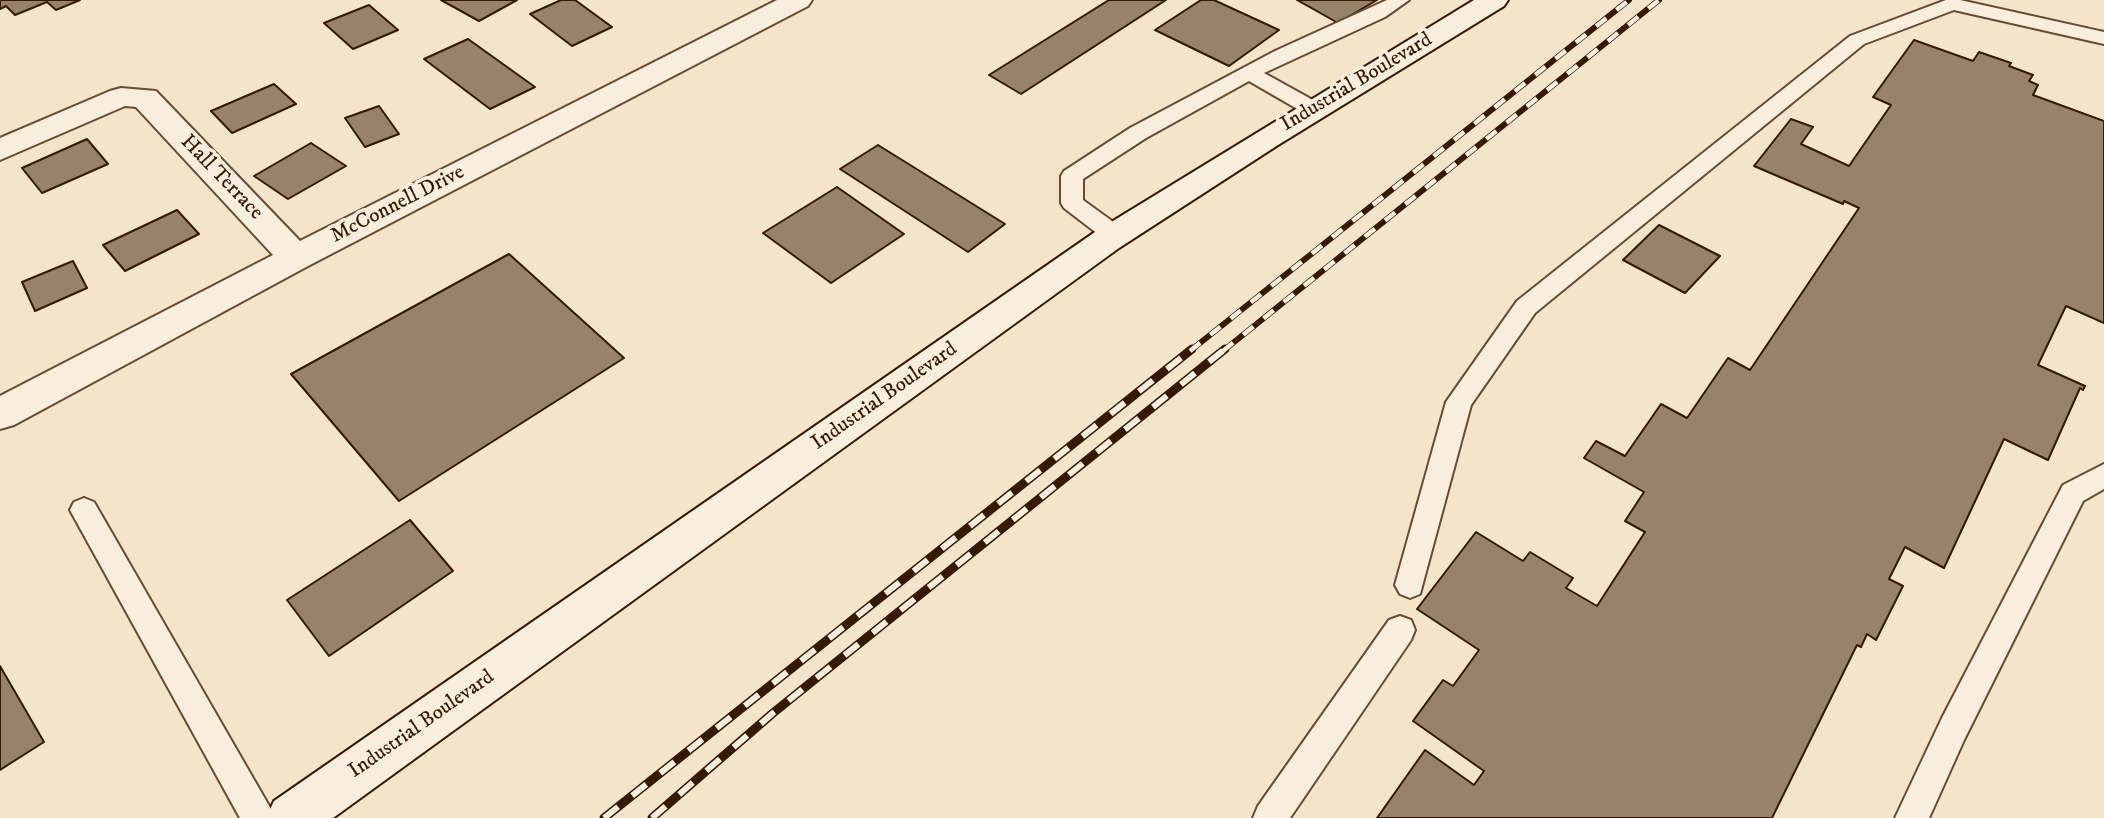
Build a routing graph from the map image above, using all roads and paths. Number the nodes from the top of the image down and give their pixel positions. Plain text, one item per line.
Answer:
1 (798, 0) edge
2 (1399, 0) edge
3 (1494, 0) edge
4 (2104, 38) edge
5 (1249, 73) junction
6 (1314, 110) junction
7 (0, 150) edge
8 (1115, 235) junction
9 (296, 258) junction
10 (0, 414) edge
11 (2104, 475) edge
12 (84, 510) dead end
13 (1410, 585) dead end
14 (1400, 630) dead end
15 (259, 818) edge
16 (291, 818) edge
17 (1269, 818) edge
18 (1912, 818) edge

1 - 9 street, McConnell Drive
2 - 5 lane
3 - 6 street, Industrial Boulevard
4 - 13 lane
5 - 6 lane
5 - 8 lane
6 - 8 street, Industrial Boulevard
7 - 9 street, Hall Terrace
8 - 16 street, Industrial Boulevard
9 - 10 street, McConnell Drive
11 - 18 lane
12 - 15 lane
14 - 17 lane

